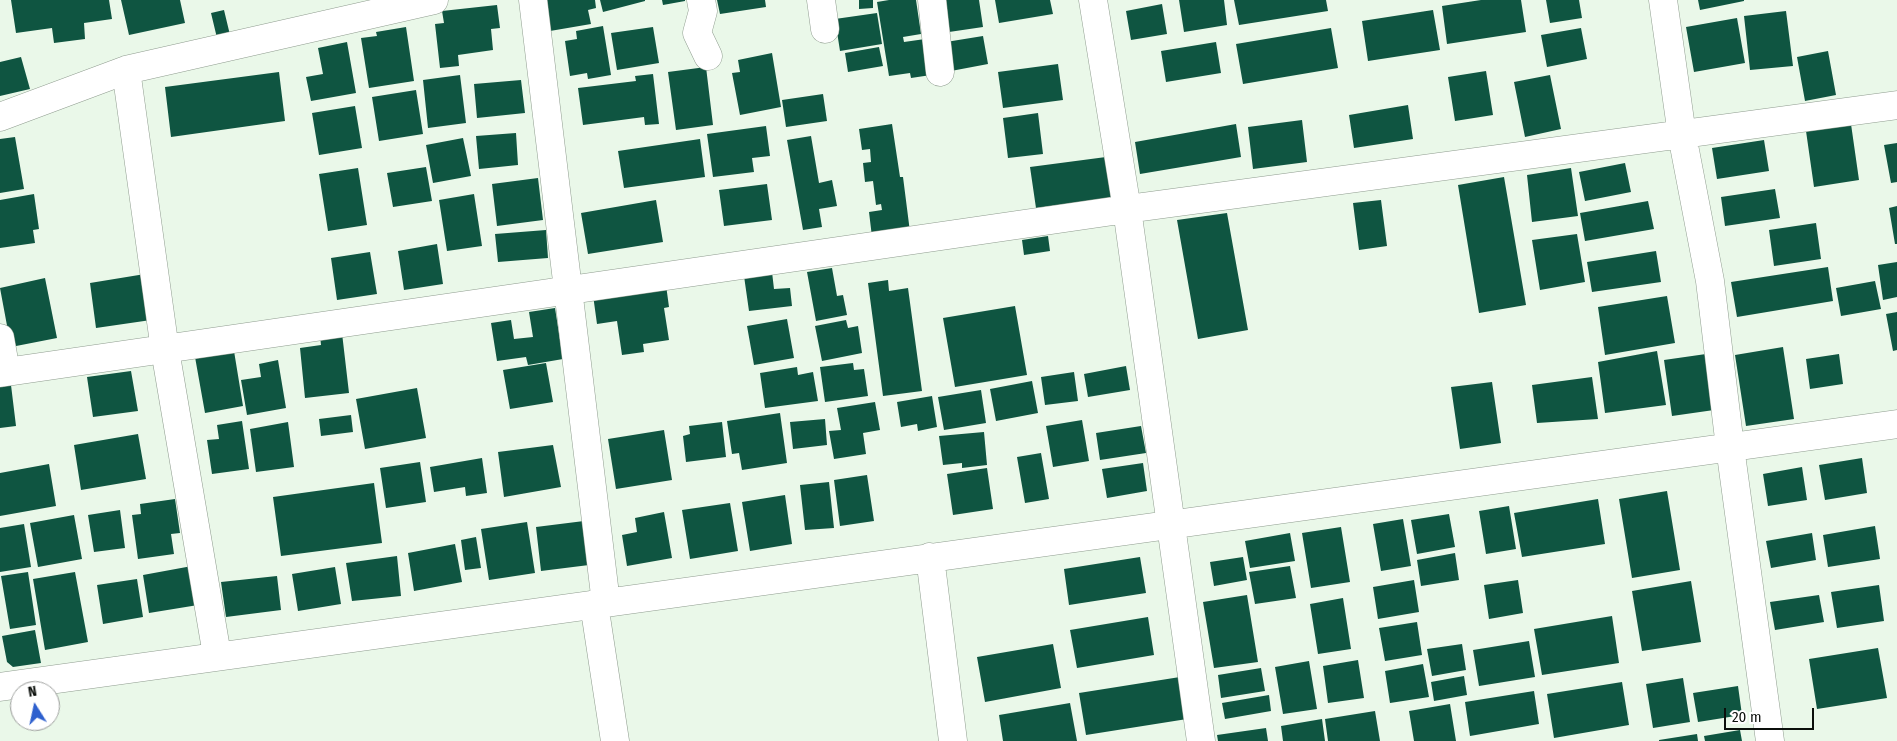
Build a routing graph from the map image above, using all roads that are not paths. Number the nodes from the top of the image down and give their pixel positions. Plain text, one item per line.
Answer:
1 (533, 0) edge
2 (701, 0) edge
3 (821, 0) edge
4 (932, 0) edge
5 (1093, 0) edge
6 (1663, 0) edge
7 (424, 1) edge
8 (825, 30) dead end
9 (708, 56) dead end
10 (126, 70) junction
11 (940, 72) dead end
12 (1897, 106) edge
13 (0, 117) edge
14 (1682, 135) junction
15 (1127, 209) junction
16 (569, 290) junction
17 (0, 338) edge
18 (165, 350) junction
19 (3, 373) edge
20 (1897, 424) edge
21 (1730, 447) junction
22 (1172, 526) junction
23 (930, 557) junction
24 (600, 604) junction
25 (217, 656) junction
26 (0, 687) edge
27 (615, 741) edge
28 (953, 741) edge
29 (1201, 741) edge
30 (1770, 741) edge

1 - 16 street
2 - 9 street
3 - 8 street
4 - 11 street
5 - 15 street
6 - 14 street
7 - 10 street
10 - 13 street
10 - 18 street
12 - 14 street
14 - 15 street
14 - 21 street
15 - 16 street
15 - 22 street
16 - 18 street
16 - 24 street
17 - 19 street
18 - 19 street
18 - 25 street
20 - 21 street
21 - 22 street
21 - 30 street
22 - 23 street
22 - 29 street
23 - 24 street
23 - 28 street
24 - 25 street
24 - 27 street
25 - 26 street

